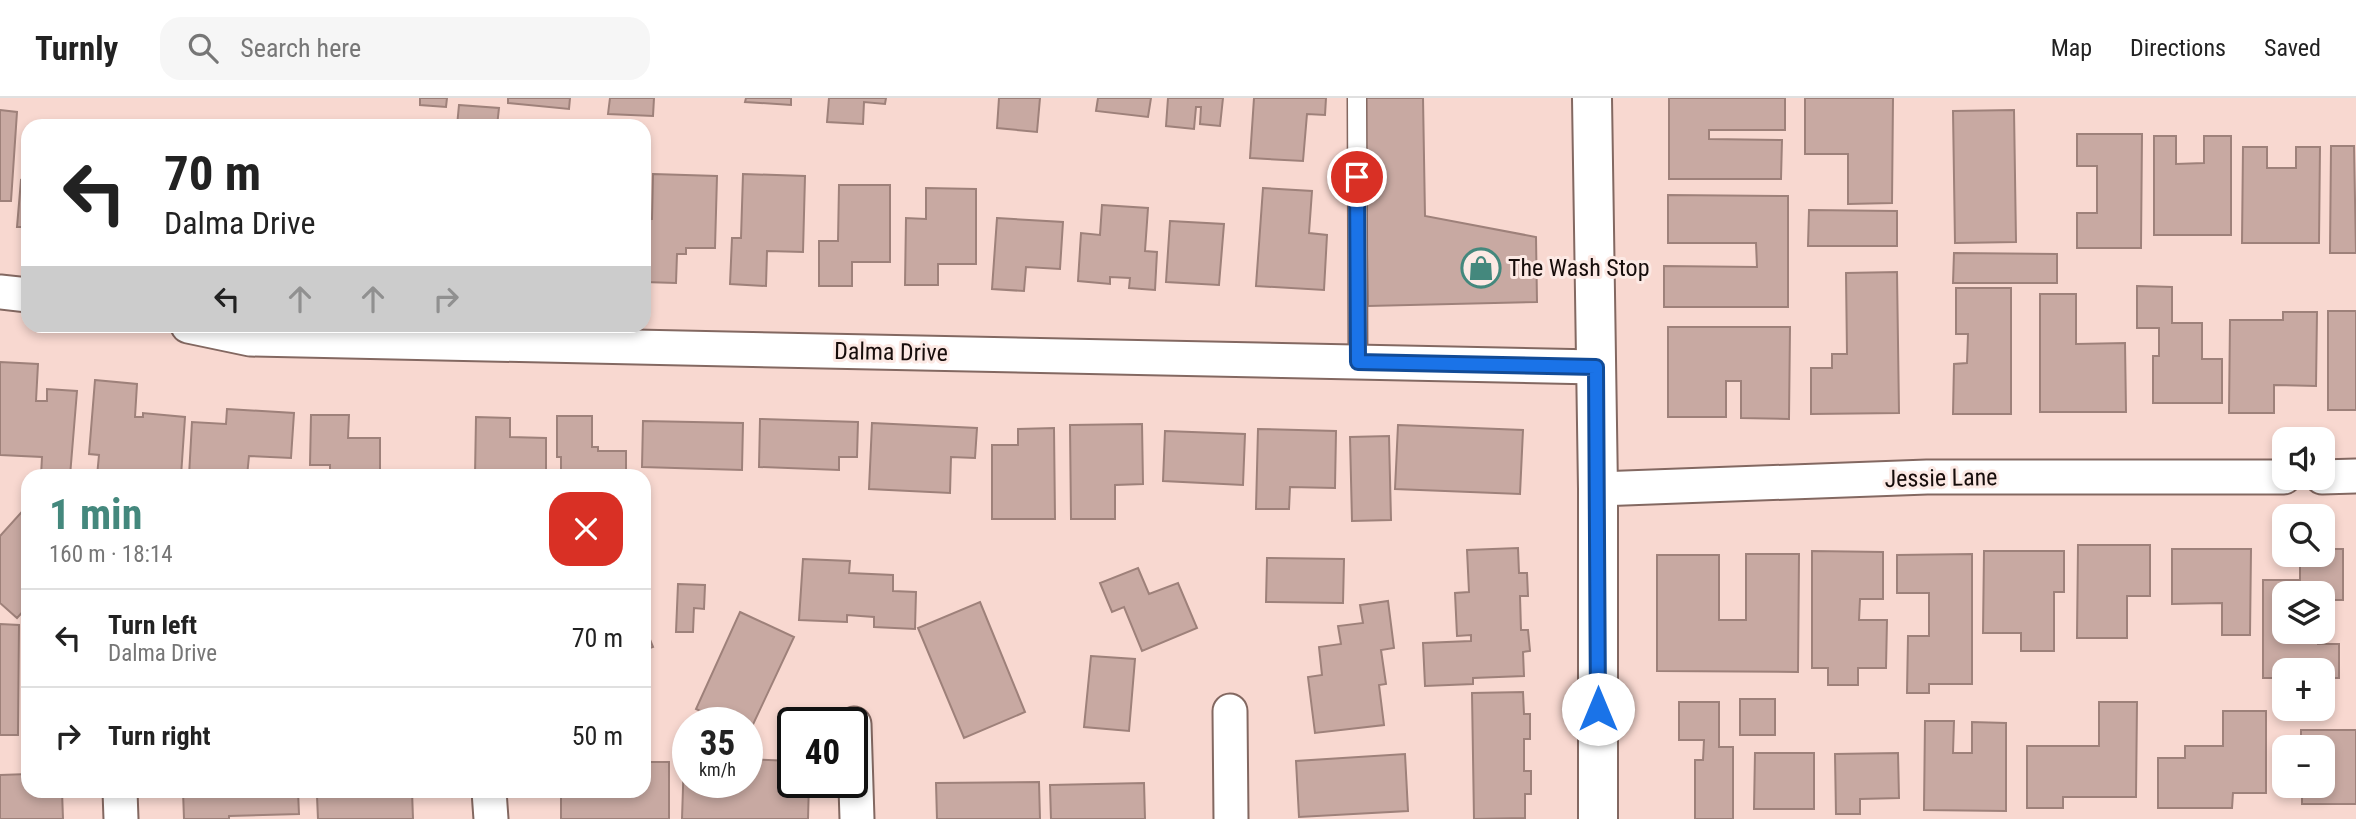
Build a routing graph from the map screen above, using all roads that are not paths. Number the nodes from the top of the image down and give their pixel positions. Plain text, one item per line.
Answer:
1 (1357, 98) edge
2 (1592, 98) edge
3 (0, 292) edge
4 (21, 294) edge
5 (221, 333) edge
6 (1358, 362) junction
7 (1596, 367) junction
8 (2272, 477) edge
9 (2335, 477) edge
10 (2356, 477) edge
11 (1598, 489) junction
12 (1230, 711) dead end
13 (120, 798) edge
14 (490, 798) edge
15 (857, 798) edge
16 (121, 819) edge
17 (491, 819) edge
18 (858, 819) edge
19 (1231, 819) edge
20 (1598, 819) edge

1 - 6 lane
2 - 7 street
3 - 4 street
5 - 6 street, Dalma Drive
6 - 7 street, Dalma Drive
7 - 11 street
8 - 11 street, Jessie Lane
9 - 10 street
11 - 20 street
12 - 19 street
13 - 16 street
14 - 17 street
15 - 18 street

